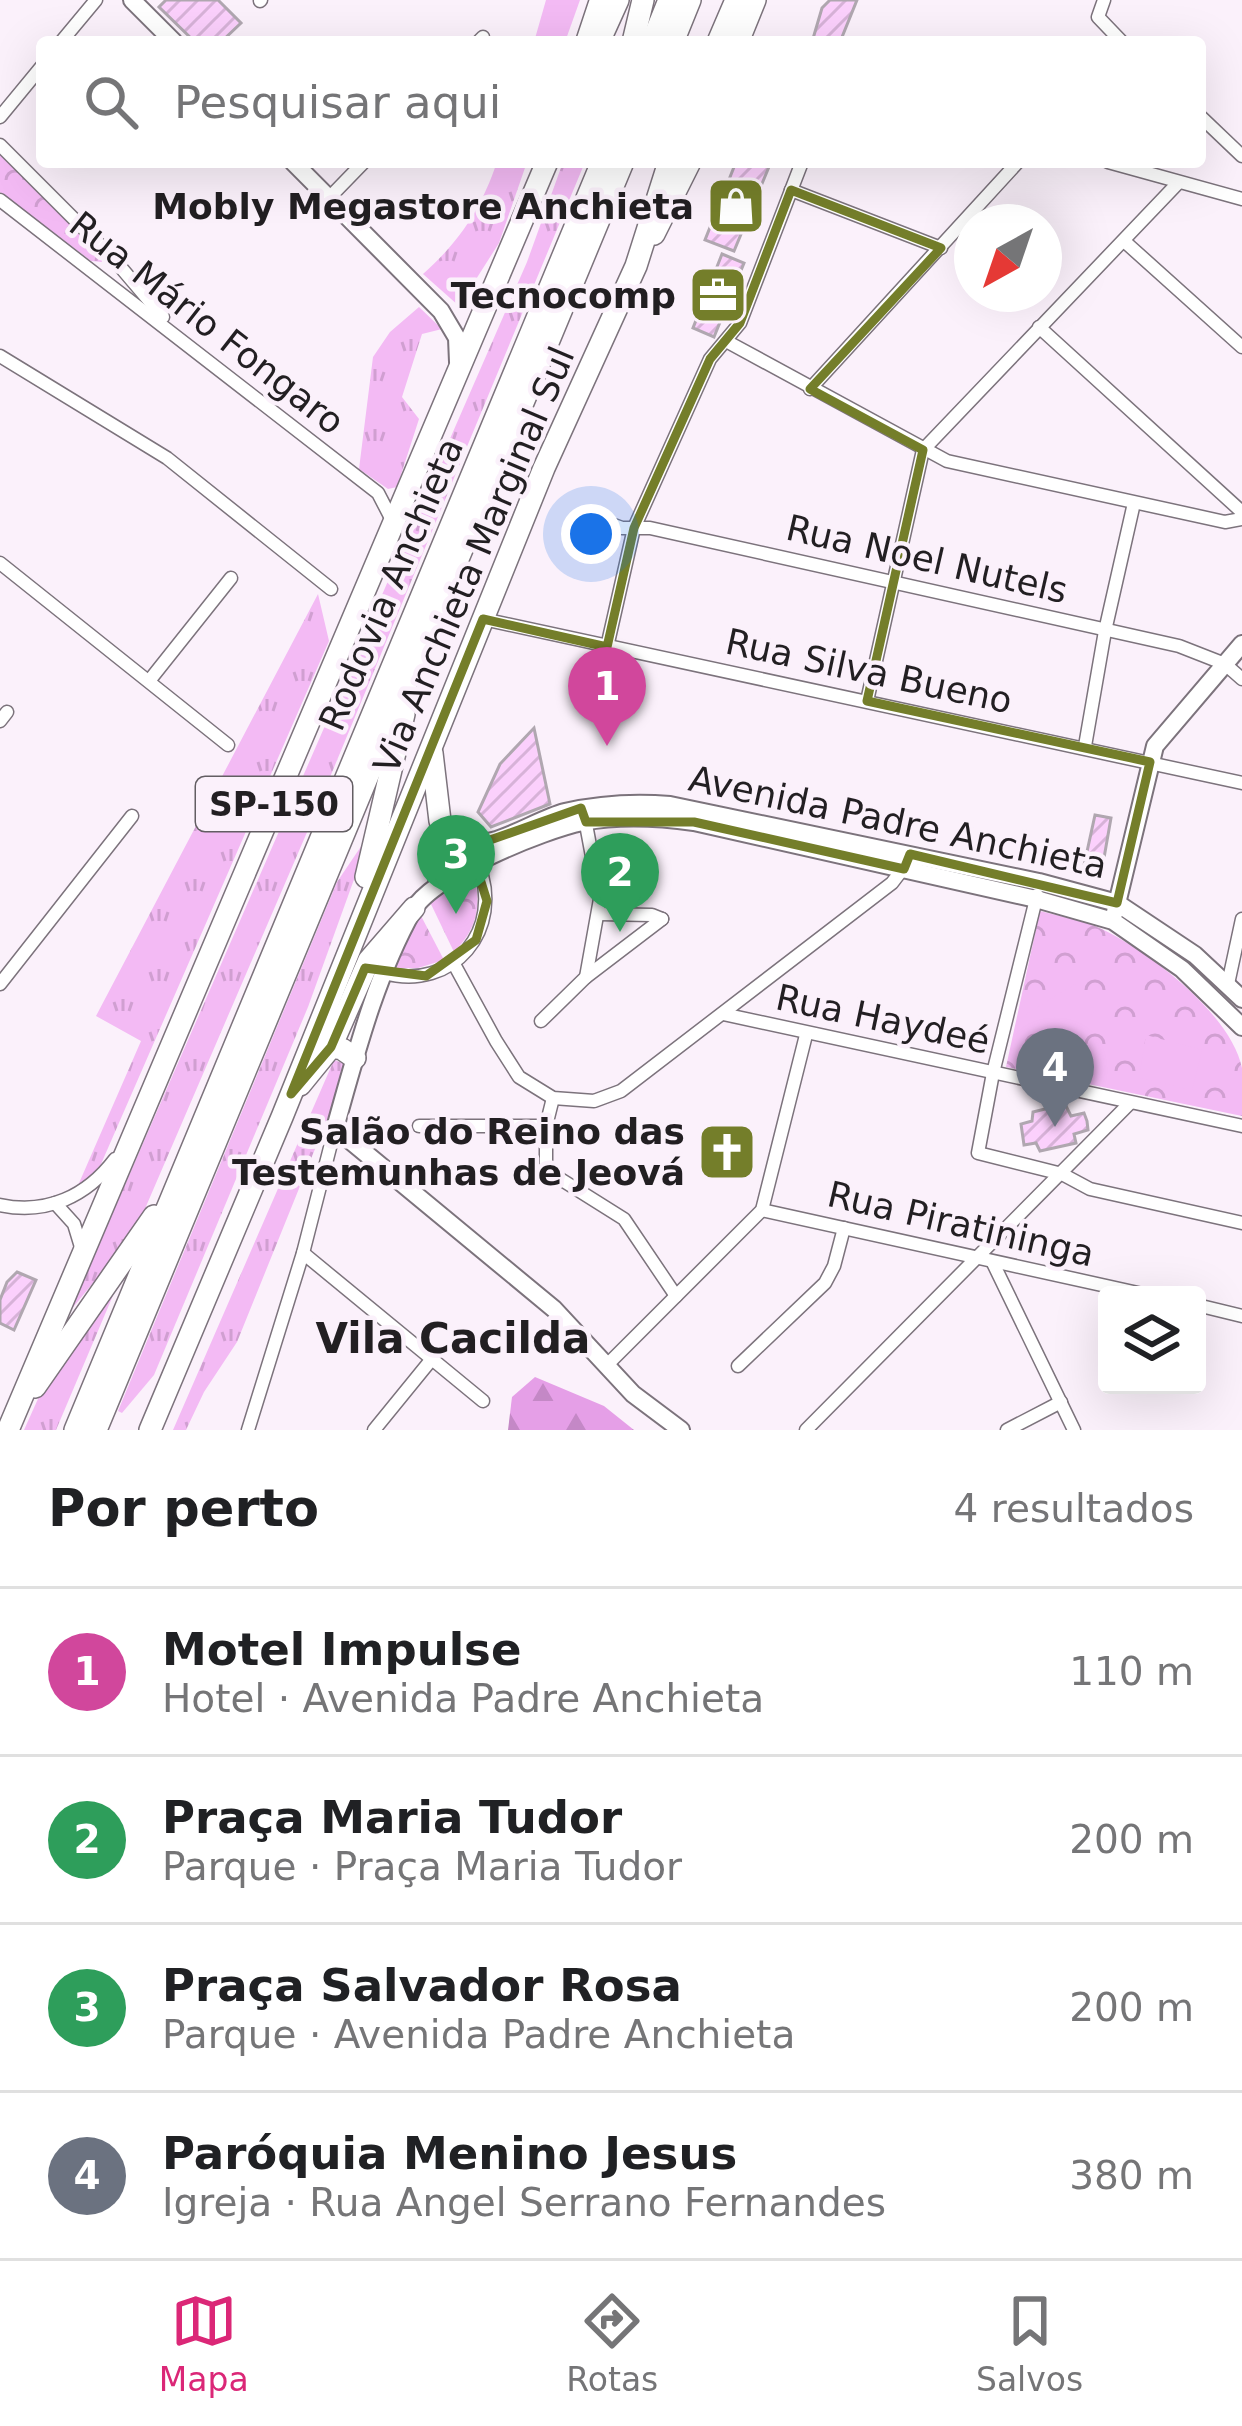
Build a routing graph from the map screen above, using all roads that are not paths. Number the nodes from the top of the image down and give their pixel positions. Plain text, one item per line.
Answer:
1 (96, 0) edge
2 (132, 0) edge
3 (599, 0) edge
4 (618, 0) edge
5 (643, 0) edge
6 (669, 0) edge
7 (690, 0) edge
8 (736, 0) edge
9 (755, 0) edge
10 (1103, 1) edge
11 (67, 36) edge
12 (168, 36) edge
13 (587, 36) edge
14 (602, 36) edge
15 (634, 36) edge
16 (654, 36) edge
17 (675, 36) edge
18 (721, 36) edge
19 (742, 36) edge
20 (1116, 36) edge
21 (36, 73) edge
22 (0, 117) edge
23 (1206, 122) edge
24 (0, 145) edge
25 (1242, 156) edge
26 (299, 168) edge
27 (358, 168) edge
28 (544, 168) edge
29 (599, 168) edge
30 (621, 168) edge
31 (667, 168) edge
32 (687, 168) edge
33 (800, 168) edge
34 (1013, 168) edge
35 (1128, 168) edge
36 (1178, 183) junction
37 (791, 190) junction
38 (329, 198) junction
39 (1242, 199) edge
40 (0, 200) edge
41 (1124, 241) junction
42 (941, 248) junction
43 (112, 257) junction
44 (636, 266) junction
45 (96, 273) junction
46 (500, 273) junction
47 (441, 311) junction
48 (1039, 328) junction
49 (179, 336) junction
50 (726, 341) junction
51 (1242, 347) edge
52 (0, 356) edge
53 (455, 380) junction
54 (810, 389) junction
55 (923, 450) junction
56 (408, 489) junction
57 (378, 493) junction
58 (1134, 503) junction
59 (1242, 516) edge
60 (592, 517) dead end
61 (394, 524) junction
62 (634, 528) junction
63 (0, 563) edge
64 (231, 578) dead end
65 (892, 580) junction
66 (331, 590) dead end
67 (483, 619) junction
68 (1105, 631) junction
69 (1242, 644) edge
70 (607, 647) junction
71 (416, 659) junction
72 (1225, 664) junction
73 (1242, 679) edge
74 (149, 681) junction
75 (866, 701) junction
76 (228, 745) dead end
77 (1085, 746) junction
78 (431, 748) junction
79 (1150, 762) junction
80 (1242, 783) edge
81 (584, 815) junction
82 (132, 816) dead end
83 (502, 836) junction
84 (457, 841) junction
85 (906, 861) junction
86 (478, 864) junction
87 (430, 890) junction
88 (1038, 890) junction
89 (414, 908) junction
90 (1115, 912) junction
91 (600, 914) junction
92 (1242, 919) edge
93 (353, 936) junction
94 (454, 964) junction
95 (384, 973) junction
96 (586, 976) junction
97 (0, 984) edge
98 (1228, 984) junction
99 (1242, 999) edge
100 (723, 1014) junction
101 (541, 1022) dead end
102 (1242, 1027) edge
103 (806, 1035) junction
104 (331, 1047) junction
105 (355, 1058) junction
106 (993, 1073) junction
107 (291, 1094) junction
108 (553, 1098) junction
109 (1130, 1103) junction
110 (419, 1126) dead end
111 (546, 1126) junction
112 (1242, 1126) edge
113 (335, 1128) junction
114 (196, 1136) junction
115 (130, 1138) junction
116 (1062, 1174) junction
117 (55, 1203) junction
118 (0, 1205) edge
119 (762, 1210) junction
120 (1242, 1222) edge
121 (844, 1228) junction
122 (81, 1252) junction
123 (303, 1253) junction
124 (986, 1262) junction
125 (1103, 1286) edge
126 (676, 1296) junction
127 (1206, 1307) edge
128 (1242, 1316) edge
129 (431, 1360) junction
130 (606, 1366) junction
131 (738, 1366) dead end
132 (483, 1401) dead end
133 (1061, 1402) junction
134 (8, 1430) edge
135 (75, 1430) edge
136 (96, 1430) edge
137 (150, 1430) edge
138 (248, 1430) edge
139 (374, 1430) edge
140 (681, 1430) edge
141 (806, 1430) edge
142 (1007, 1430) edge
143 (1074, 1430) edge

1 - 11 street
2 - 12 street
3 - 13 main road
4 - 14 highway
5 - 15 highway
6 - 16 highway
7 - 17 highway
8 - 18 highway
9 - 19 highway
10 - 20 street
21 - 22 street
23 - 25 street
24 - 43 street
26 - 38 street
27 - 38 street
28 - 46 highway, SP-150
29 - 114 highway, Rodovia Anchieta / SP-150
30 - 71 highway, Rodovia Anchieta / SP-150
31 - 44 highway, Via Anchieta Marginal Sul / SP-150
32 - 44 highway
33 - 37 street
34 - 42 street
35 - 36 street
36 - 39 street
36 - 41 street
37 - 42 street
37 - 50 street
38 - 47 street
40 - 45 street, Rua Mário Fongaro
41 - 48 street
41 - 51 street
42 - 54 street
43 - 45 street
43 - 49 street
44 - 67 highway, Via Anchieta Marginal Sul / SP-150
45 - 49 street, Rua Mário Fongaro
46 - 47 street
46 - 53 highway, SP-150
47 - 53 street
48 - 55 street
48 - 59 street
49 - 57 street, Rua Mário Fongaro
50 - 54 street
50 - 62 street
52 - 66 street
53 - 56 highway, SP-150
54 - 55 street
55 - 58 street
55 - 65 street
56 - 57 street
56 - 61 highway, SP-150
57 - 61 street
58 - 59 street
58 - 68 street
60 - 62 street, Rua Noel Nutels
61 - 115 highway, SP-150
62 - 65 street, Rua Noel Nutels
62 - 70 street
63 - 74 street
64 - 74 street
65 - 68 street, Rua Noel Nutels
65 - 75 street
67 - 70 street, Rua Silva Bueno
67 - 78 highway, Via Anchieta Marginal Sul / SP-150
68 - 72 street, Rua Noel Nutels
68 - 77 street
69 - 72 street
70 - 75 street, Rua Silva Bueno
71 - 93 highway
71 - 136 highway, Rodovia Anchieta / SP-150
72 - 73 street, Rua Noel Nutels
72 - 79 street
74 - 76 street
75 - 77 street, Rua Silva Bueno
77 - 79 street, Rua Silva Bueno
78 - 84 highway
78 - 93 highway, Via Anchieta Marginal Sul / SP-150
79 - 80 street, Rua Silva Bueno
79 - 90 street
81 - 83 street, Avenida Padre Anchieta
81 - 85 street, Avenida Padre Anchieta
81 - 86 street, Avenida Padre Anchieta
81 - 91 street
82 - 97 street
83 - 84 street, Avenida Padre Anchieta
83 - 86 street
84 - 87 street
85 - 88 street, Avenida Padre Anchieta
85 - 100 street
86 - 87 street, Avenida Padre Anchieta
86 - 94 street
87 - 89 street, Avenida Padre Anchieta
88 - 90 street, Avenida Padre Anchieta
88 - 106 street
89 - 95 street, Avenida Padre Anchieta
89 - 104 highway
90 - 98 street, Avenida Padre Anchieta
90 - 102 street, Avenida Padre Anchieta
91 - 96 street
91 - 96 street
92 - 98 street
93 - 107 highway, Via Anchieta Marginal Sul / SP-150
94 - 95 street
94 - 108 street
95 - 105 street, Avenida Padre Anchieta
96 - 101 street
98 - 99 street, Avenida Padre Anchieta
100 - 103 street, Rua Haydeé
100 - 108 street
103 - 106 street, Rua Haydeé
103 - 119 street
104 - 105 highway
104 - 107 highway
105 - 113 street, Avenida Padre Anchieta
106 - 109 street, Rua Haydeé
106 - 116 street
107 - 137 highway, Via Anchieta Marginal Sul / SP-150
108 - 111 street
109 - 112 street, Rua Haydeé
109 - 116 street
110 - 111 street
111 - 126 street
113 - 123 street
113 - 130 street
114 - 134 highway
114 - 135 highway, Rodovia Anchieta / SP-150
115 - 117 street
115 - 122 highway, SP-150
116 - 120 street
116 - 124 street
117 - 118 street
117 - 122 street
119 - 121 street, Rua Piratininga
119 - 126 street
121 - 124 street, Rua Piratininga
121 - 131 street
122 - 134 highway, SP-150
123 - 129 street
123 - 138 street
124 - 125 street, Rua Piratininga
124 - 133 street
124 - 141 street
126 - 130 street
127 - 128 street
129 - 132 street
129 - 139 street
130 - 140 street
133 - 142 street
133 - 143 street

